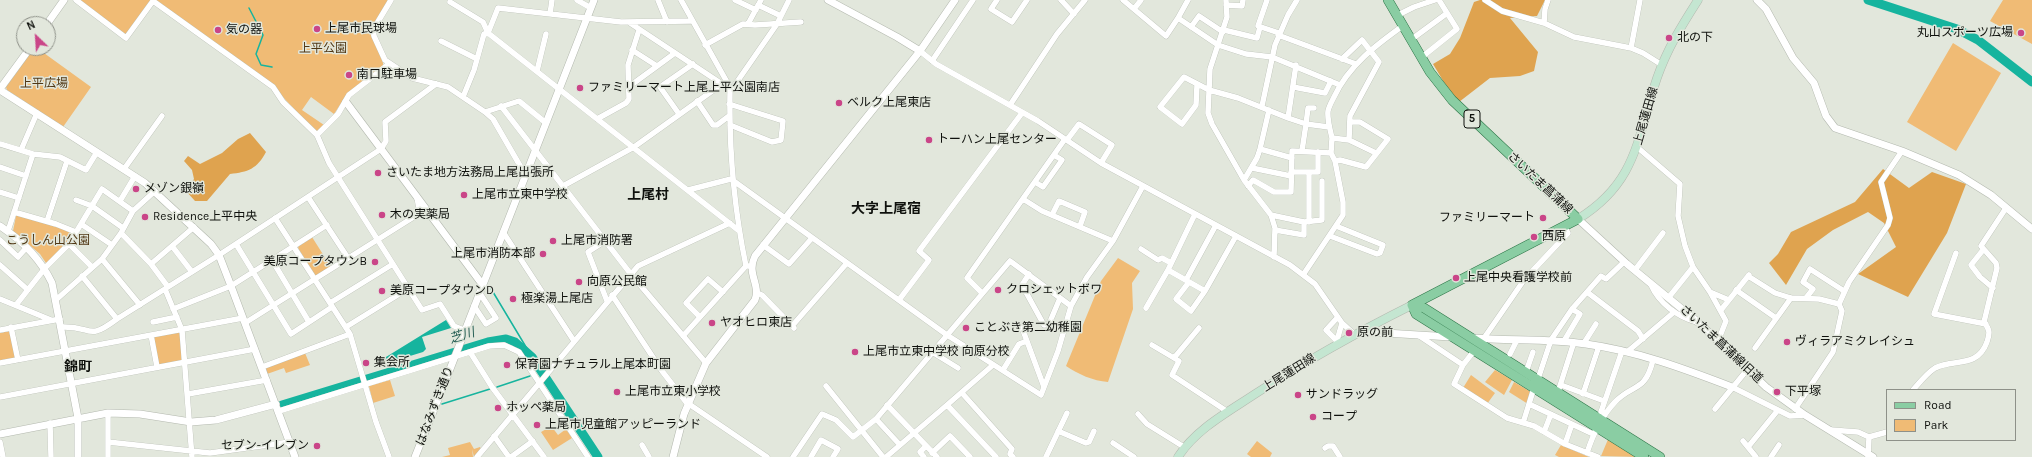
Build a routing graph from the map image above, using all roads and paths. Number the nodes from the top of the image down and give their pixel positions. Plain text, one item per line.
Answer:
1 (64, 0) edge
2 (76, 0) edge
3 (391, 0) edge
4 (552, 0) edge
5 (576, 0) edge
6 (594, 0) edge
7 (658, 0) edge
8 (681, 0) edge
9 (734, 0) edge
10 (789, 0) edge
11 (828, 0) edge
12 (955, 0) edge
13 (973, 0) edge
14 (997, 0) edge
15 (1061, 0) edge
16 (1085, 0) edge
17 (1122, 0) edge
18 (1141, 0) edge
19 (1188, 0) edge
20 (1243, 0) edge
21 (1266, 0) edge
22 (1297, 0) edge
23 (1388, 0) edge
24 (1435, 0) edge
25 (1439, 0) edge
26 (1548, 0) edge
27 (1640, 0) edge
28 (1698, 0) edge
29 (1757, 0) edge
30 (1024, 1) edge
31 (1488, 1) edge
32 (450, 2) dead end
33 (1226, 2) edge
34 (758, 5) edge
35 (591, 8) junction
36 (1134, 9) junction
37 (550, 14) junction
38 (1074, 14) junction
39 (1446, 14) junction
40 (1398, 15) junction
41 (53, 16) edge
42 (781, 16) junction
43 (587, 18) junction
44 (1178, 18) junction
45 (691, 21) junction
46 (667, 22) junction
47 (801, 22) dead end
48 (630, 23) junction
49 (1544, 23) junction
50 (748, 24) junction
51 (777, 24) junction
52 (1404, 25) junction
53 (1191, 27) junction
54 (1260, 27) junction
55 (638, 30) junction
56 (1223, 31) junction
57 (488, 33) junction
58 (546, 34) dead end
59 (1278, 34) junction
60 (1412, 39) junction
61 (441, 41) dead end
62 (705, 45) junction
63 (1218, 46) junction
64 (1631, 48) junction
65 (632, 50) junction
66 (920, 51) junction
67 (1369, 51) junction
68 (675, 53) junction
69 (24, 56) edge
70 (1272, 57) junction
71 (1422, 57) junction
72 (477, 59) junction
73 (1342, 59) junction
74 (932, 61) junction
75 (389, 64) junction
76 (693, 64) junction
77 (1356, 64) junction
78 (1296, 65) junction
79 (1662, 65) junction
80 (657, 66) junction
81 (537, 71) junction
82 (1331, 81) junction
83 (724, 83) junction
84 (436, 84) junction
85 (1340, 84) junction
86 (629, 85) junction
87 (1197, 85) junction
88 (1293, 87) junction
89 (558, 89) junction
90 (0, 90) edge
91 (1208, 90) junction
92 (730, 92) junction
93 (463, 97) junction
94 (697, 101) junction
95 (346, 102) junction
96 (729, 104) junction
97 (1010, 105) junction
98 (500, 106) junction
99 (1262, 106) junction
100 (1314, 108) dead end
101 (1269, 110) junction
102 (485, 112) junction
103 (37, 113) junction
104 (1022, 113) junction
105 (679, 114) junction
106 (162, 116) dead end
107 (729, 116) junction
108 (1288, 118) junction
109 (597, 119) junction
110 (1350, 122) junction
111 (546, 124) junction
112 (1306, 124) junction
113 (730, 125) junction
114 (1329, 127) junction
115 (316, 135) junction
116 (1332, 138) junction
117 (1066, 140) junction
118 (1349, 140) junction
119 (0, 144) edge
120 (634, 147) junction
121 (1637, 147) junction
122 (381, 149) junction
123 (1260, 149) junction
124 (21, 150) junction
125 (1302, 151) junction
126 (1902, 151) junction
127 (97, 152) junction
128 (536, 152) junction
129 (1318, 152) junction
130 (1331, 153) junction
131 (1376, 153) junction
132 (33, 154) junction
133 (1054, 154) junction
134 (1292, 158) junction
135 (67, 160) junction
136 (1335, 161) junction
137 (1101, 163) junction
138 (0, 168) edge
139 (1252, 168) junction
140 (124, 169) junction
141 (1308, 172) junction
142 (1291, 174) junction
143 (26, 176) junction
144 (135, 176) junction
145 (526, 176) junction
146 (338, 177) junction
147 (732, 179) junction
148 (1244, 180) junction
149 (1322, 181) dead end
150 (1035, 182) junction
151 (563, 186) junction
152 (1143, 186) junction
153 (1248, 186) junction
154 (688, 190) junction
155 (155, 191) junction
156 (0, 192) edge
157 (308, 196) junction
158 (417, 197) junction
159 (18, 198) junction
160 (1023, 199) junction
161 (76, 200) dead end
162 (120, 202) junction
163 (92, 206) junction
164 (2006, 208) junction
165 (133, 210) junction
166 (14, 212) junction
167 (1195, 214) junction
168 (1052, 215) junction
169 (1271, 215) junction
170 (275, 218) junction
171 (786, 218) junction
172 (1578, 219) junction
173 (47, 221) junction
174 (1307, 222) junction
175 (730, 223) junction
176 (81, 224) junction
177 (327, 225) junction
178 (1216, 225) junction
179 (0, 226) edge
180 (1080, 226) junction
181 (1336, 226) junction
182 (1564, 226) junction
183 (194, 227) junction
184 (2032, 229) edge
185 (122, 230) junction
186 (738, 230) junction
187 (1275, 230) junction
188 (8, 231) junction
189 (76, 232) junction
190 (503, 232) junction
191 (1663, 233) dead end
192 (1236, 236) junction
193 (1330, 236) junction
194 (812, 238) junction
195 (0, 240) edge
196 (378, 240) junction
197 (605, 241) junction
198 (1113, 241) junction
199 (69, 244) junction
200 (236, 244) junction
201 (112, 245) junction
202 (763, 245) junction
203 (172, 246) junction
204 (294, 246) junction
205 (27, 247) junction
206 (1141, 249) dead end
207 (1983, 250) junction
208 (1956, 253) dead end
209 (219, 255) junction
210 (1274, 257) junction
211 (348, 258) junction
212 (102, 259) junction
213 (272, 260) junction
214 (1624, 262) junction
215 (847, 263) junction
216 (1171, 263) junction
217 (151, 264) junction
218 (393, 264) junction
219 (0, 265) edge
220 (749, 266) junction
221 (92, 267) junction
222 (1693, 267) junction
223 (45, 268) junction
224 (1168, 270) junction
225 (1635, 270) junction
226 (192, 272) junction
227 (254, 272) junction
228 (630, 273) junction
229 (1029, 274) junction
230 (1304, 275) junction
231 (82, 276) junction
232 (315, 279) junction
233 (1188, 281) junction
234 (1650, 283) junction
235 (482, 284) junction
236 (231, 286) junction
237 (167, 288) junction
238 (409, 288) junction
239 (1992, 288) junction
240 (28, 290) junction
241 (1736, 290) junction
242 (1205, 291) junction
243 (1844, 291) junction
244 (479, 292) junction
245 (723, 292) junction
246 (982, 292) junction
247 (1587, 292) junction
248 (1710, 292) junction
249 (292, 293) junction
250 (757, 293) junction
251 (612, 295) junction
252 (1669, 297) junction
253 (1060, 298) junction
254 (1791, 298) junction
255 (1806, 298) junction
256 (0, 299) edge
257 (56, 299) junction
258 (899, 300) junction
259 (1728, 300) junction
260 (607, 301) junction
261 (140, 304) junction
262 (1412, 304) junction
263 (1839, 304) junction
264 (16, 305) junction
265 (274, 305) junction
266 (331, 305) junction
267 (474, 306) junction
268 (1071, 306) junction
269 (1146, 308) dead end
270 (173, 309) junction
271 (1572, 309) junction
272 (1721, 310) junction
273 (1673, 313) junction
274 (177, 317) junction
275 (117, 318) junction
276 (700, 318) junction
277 (1337, 318) junction
278 (1776, 318) junction
279 (52, 320) junction
280 (244, 320) junction
281 (153, 322) dead end
282 (309, 322) junction
283 (1699, 322) junction
284 (61, 323) junction
285 (1342, 323) junction
286 (1596, 324) dead end
287 (1986, 324) junction
288 (1021, 325) dead end
289 (11, 327) junction
290 (346, 327) junction
291 (1199, 328) dead end
292 (0, 330) edge
293 (182, 330) junction
294 (464, 330) junction
295 (1362, 330) junction
296 (350, 334) junction
297 (1354, 334) junction
298 (947, 335) junction
299 (1418, 335) junction
300 (151, 336) junction
301 (683, 336) junction
302 (1452, 337) junction
303 (1643, 339) junction
304 (1517, 340) junction
305 (1551, 340) junction
306 (574, 341) junction
307 (1027, 341) junction
308 (1564, 341) junction
309 (1718, 341) junction
310 (1336, 342) junction
311 (1574, 342) junction
312 (1584, 344) junction
313 (1152, 345) dead end
314 (1479, 345) junction
315 (1599, 346) junction
316 (1755, 348) dead end
317 (255, 349) junction
318 (66, 351) junction
319 (1625, 351) junction
320 (470, 352) junction
321 (932, 352) junction
322 (1533, 352) dead end
323 (1510, 354) dead end
324 (454, 356) junction
325 (1174, 358) junction
326 (18, 360) junction
327 (1496, 360) junction
328 (1653, 360) junction
329 (185, 362) junction
330 (0, 363) edge
331 (706, 363) junction
332 (993, 364) junction
333 (1463, 365) junction
334 (157, 367) junction
335 (262, 367) junction
336 (958, 368) dead end
337 (1003, 370) junction
338 (1747, 370) junction
339 (1526, 372) junction
340 (267, 380) junction
341 (540, 382) junction
342 (72, 383) junction
343 (1536, 384) junction
344 (365, 385) junction
345 (826, 386) dead end
346 (1044, 387) junction
347 (1732, 387) junction
348 (1559, 388) junction
349 (1914, 389) edge
350 (962, 393) junction
351 (188, 394) junction
352 (1583, 394) junction
353 (0, 397) edge
354 (1604, 401) junction
355 (688, 404) junction
356 (1529, 404) junction
357 (887, 405) junction
358 (947, 405) junction
359 (277, 408) junction
360 (1715, 409) dead end
361 (1795, 409) junction
362 (1778, 410) junction
363 (1228, 412) junction
364 (108, 413) junction
365 (513, 413) junction
366 (1067, 413) dead end
367 (1138, 414) dead end
368 (1551, 414) junction
369 (1805, 415) junction
370 (78, 418) junction
371 (876, 418) junction
372 (191, 422) junction
373 (50, 423) junction
374 (1523, 423) junction
375 (1598, 423) junction
376 (1572, 424) junction
377 (1829, 430) junction
378 (862, 431) junction
379 (1058, 431) junction
380 (1094, 431) dead end
381 (1544, 432) junction
382 (1886, 432) edge
383 (0, 434) edge
384 (914, 434) junction
385 (494, 436) junction
386 (1869, 437) junction
387 (533, 441) junction
388 (1743, 441) dead end
389 (0, 442) edge
390 (108, 442) junction
391 (290, 442) junction
392 (1113, 443) dead end
393 (1565, 444) junction
394 (642, 445) dead end
395 (900, 445) junction
396 (1779, 445) dead end
397 (926, 446) junction
398 (1184, 447) junction
399 (1748, 447) junction
400 (1324, 448) dead end
401 (1587, 453) junction
402 (192, 454) edge
403 (934, 455) edge
404 (1870, 456) edge
405 (3, 457) edge
406 (50, 457) edge
407 (78, 457) edge
408 (108, 457) edge
409 (295, 457) edge
410 (389, 457) edge
411 (415, 457) edge
412 (476, 457) edge
413 (510, 457) edge
414 (544, 457) edge
415 (588, 457) edge
416 (649, 457) edge
417 (674, 457) edge
418 (767, 457) edge
419 (793, 457) edge
420 (811, 457) edge
421 (833, 457) edge
422 (884, 457) edge
423 (924, 457) edge
424 (970, 457) edge
425 (996, 457) edge
426 (1013, 457) edge
427 (1046, 457) edge
428 (1134, 457) edge
429 (1178, 457) edge
430 (1340, 457) edge
431 (1598, 457) edge
432 (1644, 457) edge
433 (1661, 457) edge
434 (1756, 457) edge
435 (1771, 457) edge

1 - 41 street
2 - 115 street
3 - 75 street
4 - 37 street
5 - 35 street
6 - 35 street
7 - 46 street
8 - 45 street
9 - 34 street
10 - 42 street
11 - 66 street
12 - 66 street
13 - 74 street
14 - 30 street
15 - 38 street
16 - 38 street
17 - 36 street
18 - 36 street
19 - 44 street
20 - 33 street
21 - 54 street
22 - 59 street
23 - 40 main road, さいたま菖蒲線 / 5
24 - 40 street
25 - 39 street
26 - 49 street
27 - 64 street
28 - 79 main road, 上尾蓮田線
29 - 126 street
31 - 49 street
32 - 57 street
33 - 56 street
34 - 42 street
34 - 50 street
35 - 43 street
36 - 44 street
37 - 43 street
37 - 57 street
38 - 97 street
39 - 60 street
39 - 71 street
40 - 52 main road, さいたま菖蒲線 / 5
42 - 51 street
43 - 48 street
43 - 89 street
44 - 53 street
45 - 46 street
45 - 62 street
46 - 48 street
47 - 51 street
48 - 55 street
49 - 64 street
50 - 51 street
50 - 62 street
51 - 92 street
52 - 60 main road, さいたま菖蒲線 / 5
52 - 67 street
53 - 56 street
53 - 63 street
54 - 56 street
54 - 59 street
55 - 65 street
55 - 68 street
56 - 63 street
57 - 72 street
57 - 81 street
58 - 81 street
59 - 70 street
59 - 73 street
60 - 71 main road, さいたま菖蒲線 / 5
61 - 72 street
62 - 83 street
63 - 70 street
63 - 91 street
64 - 79 street
65 - 80 street
65 - 86 street
66 - 74 street
66 - 171 street
67 - 73 street
67 - 77 street
67 - 110 street
68 - 76 street
68 - 80 street
69 - 90 street
70 - 78 street
70 - 99 street
71 - 172 main road, さいたま菖蒲線 / 5
72 - 93 street
73 - 77 street
74 - 97 street
75 - 84 street
75 - 95 street
76 - 83 street
76 - 105 street
77 - 85 street
78 - 82 street
78 - 88 street
79 - 121 main road, 上尾蓮田線
80 - 86 street
81 - 89 street
82 - 85 street
82 - 88 street
83 - 92 street
83 - 94 street
84 - 93 street
84 - 122 street
85 - 114 street
86 - 109 street
87 - 87 street
87 - 91 street
88 - 108 street
89 - 109 street
89 - 111 street
90 - 103 street
91 - 99 street
91 - 148 street
92 - 96 street
93 - 102 street
94 - 105 street
94 - 107 street
95 - 115 street
95 - 122 street
96 - 107 street
96 - 113 street
97 - 104 street
98 - 102 street
98 - 111 street
98 - 128 street
99 - 101 street
100 - 112 street
101 - 108 street
101 - 123 street
102 - 145 street
103 - 124 street
103 - 127 street
104 - 117 street
104 - 258 street
105 - 120 street
106 - 140 street
107 - 113 street
108 - 112 street
109 - 120 street
110 - 118 street
110 - 131 street
111 - 128 street
112 - 114 street
112 - 125 street
113 - 147 street
114 - 116 street
115 - 146 street
116 - 118 street
116 - 130 street
117 - 133 street
117 - 137 street
117 - 137 street
118 - 131 street
119 - 124 street
120 - 151 street
120 - 154 street
121 - 172 main road, 上尾蓮田線
121 - 222 street
122 - 146 street
122 - 158 street
123 - 134 street
123 - 139 street
124 - 132 street
125 - 129 street
125 - 134 street
126 - 164 street
126 - 243 street
127 - 135 street
127 - 140 street
128 - 145 street
128 - 151 street
129 - 130 street
129 - 141 street
130 - 136 street
131 - 136 street
132 - 135 street
132 - 143 street
133 - 150 street
133 - 150 street
134 - 142 street
135 - 173 street
136 - 181 street
137 - 152 street
138 - 143 street
139 - 142 street
139 - 148 street
140 - 144 street
141 - 142 street
141 - 174 street
142 - 153 street
143 - 159 street
144 - 155 street
144 - 162 street
145 - 190 street
146 - 157 street
146 - 196 street
147 - 154 street
147 - 171 street
147 - 186 street
148 - 153 street
149 - 174 street
150 - 160 street
151 - 197 street
152 - 167 street
152 - 198 street
153 - 169 street
154 - 175 street
155 - 165 street
155 - 183 street
156 - 159 street
157 - 170 street
157 - 177 street
158 - 196 street
158 - 235 street
159 - 166 street
160 - 168 street
160 - 246 street
161 - 163 street
162 - 163 street
162 - 165 street
163 - 176 street
163 - 185 street
164 - 184 street
164 - 207 street
165 - 185 street
166 - 173 street
166 - 188 street
167 - 178 street
167 - 216 street
168 - 180 street
168 - 180 street
169 - 174 street
169 - 187 street
170 - 200 street
170 - 204 street
171 - 194 street
171 - 202 street
172 - 182 main road, さいたま菖蒲線
172 - 214 street, さいたま菖蒲線旧道
173 - 189 street
174 - 187 street
175 - 186 street
175 - 228 street
176 - 189 street
176 - 201 street
177 - 204 street
177 - 211 street
178 - 192 street
178 - 233 street
179 - 188 street
180 - 198 street
181 - 193 street
181 - 193 street
182 - 262 main road, さいたま菖蒲線
182 - 314 street
183 - 203 street
183 - 209 street
185 - 201 street
185 - 217 street
186 - 220 street
187 - 210 street
188 - 205 street
189 - 199 street
190 - 235 street
190 - 306 street
191 - 225 street
192 - 210 street
192 - 242 street
193 - 230 street
194 - 202 street
194 - 215 street
195 - 205 street
196 - 211 street
196 - 218 street
197 - 228 street
197 - 260 street
198 - 268 street
199 - 221 street
199 - 223 street
200 - 209 street
200 - 227 street
201 - 212 street
202 - 220 street
203 - 217 street
203 - 226 street
204 - 213 street
204 - 232 street
205 - 223 street
206 - 216 street
207 - 239 street
207 - 239 street
208 - 287 street
209 - 226 street
209 - 236 street
210 - 230 street
211 - 232 street
212 - 221 street
212 - 261 street
213 - 227 street
213 - 249 street
214 - 225 street, さいたま菖蒲線旧道
214 - 247 street
215 - 250 street
215 - 258 street
216 - 224 street
217 - 237 street
218 - 238 street
218 - 266 street
219 - 240 street
220 - 245 street
220 - 250 street
221 - 231 street
222 - 248 street
222 - 252 street
223 - 240 street
223 - 257 street
224 - 233 street
224 - 269 street
225 - 234 street, さいたま菖蒲線旧道
226 - 237 street
227 - 236 street
227 - 265 street
228 - 251 street
228 - 301 street
229 - 246 street
229 - 253 street
229 - 253 street
230 - 277 street
231 - 257 street
231 - 275 street
232 - 249 street
232 - 266 street
233 - 242 street
233 - 242 street
234 - 252 street, さいたま菖蒲線旧道
234 - 273 street
235 - 244 street
236 - 270 street
236 - 280 street
237 - 261 street
237 - 270 street
238 - 290 street
238 - 294 street
239 - 287 street
240 - 264 street
241 - 254 street
241 - 259 street
241 - 278 street
243 - 255 street
243 - 263 street
244 - 267 street
244 - 267 street
245 - 276 street
245 - 276 street
246 - 298 street
247 - 271 street
247 - 303 street
248 - 259 street
248 - 272 street
249 - 265 street
249 - 282 street
250 - 331 street
251 - 260 street
251 - 355 street
252 - 283 street, さいたま菖蒲線旧道
253 - 268 street
254 - 255 street
254 - 278 street
255 - 263 street
256 - 264 street
257 - 284 street
258 - 298 street
259 - 272 street
260 - 306 street
261 - 275 street
262 - 295 main road, 上尾蓮田線
262 - 302 main road
262 - 314 main road
263 - 361 street
264 - 279 street
265 - 280 street
265 - 282 street
266 - 282 street
266 - 290 street
267 - 294 street
268 - 346 street
270 - 274 street
271 - 305 street
271 - 308 street
272 - 309 street
273 - 283 street
273 - 303 street
274 - 281 street
274 - 293 street
275 - 284 street
276 - 301 street
277 - 285 street
277 - 310 street
278 - 316 street
279 - 284 street
279 - 289 street
280 - 293 street
280 - 317 street
283 - 309 street, さいたま菖蒲線旧道
284 - 318 street
285 - 297 street
285 - 310 street
286 - 312 street
287 - 349 street
288 - 307 street
289 - 292 street
289 - 326 street
290 - 296 street
291 - 325 street
293 - 300 street
293 - 329 street
294 - 324 street, はなみずき通り
295 - 297 main road, 上尾蓮田線
295 - 299 street
296 - 335 street
296 - 344 street
297 - 310 main road, 上尾蓮田線
298 - 321 street
298 - 332 street
299 - 302 street
299 - 333 street
300 - 318 street
300 - 334 street
301 - 331 street
302 - 314 main road
303 - 319 street
304 - 305 street
304 - 314 street
304 - 323 street
305 - 308 street
305 - 343 street
306 - 341 street
307 - 337 street
307 - 346 street
308 - 311 street
309 - 338 street, さいたま菖蒲線旧道
310 - 363 main road, 上尾蓮田線
311 - 312 street
311 - 348 street
312 - 315 street
313 - 325 street
314 - 327 main road
314 - 333 street
315 - 319 street
315 - 352 street
317 - 329 street
317 - 335 street
318 - 326 street
318 - 342 street
319 - 328 street
319 - 354 street
320 - 324 street
320 - 341 street
320 - 365 street
321 - 336 street
321 - 357 street
322 - 339 street
324 - 344 street
324 - 411 street, はなみずき通り
325 - 363 street
326 - 330 street
327 - 339 main road
327 - 343 main road
328 - 347 street
328 - 375 street
329 - 334 street
329 - 351 street
331 - 355 street
332 - 337 street
332 - 350 street
333 - 374 street
334 - 342 street
335 - 340 street
337 - 346 street
338 - 347 street
338 - 361 street, さいたま菖蒲線旧道
339 - 343 main road
340 - 351 street
340 - 359 street
341 - 365 street
341 - 415 street
342 - 353 street
342 - 370 street
343 - 348 main road
343 - 356 street
343 - 375 main road
344 - 359 street
344 - 410 street
345 - 378 street
347 - 360 street
347 - 362 street
348 - 352 street
348 - 375 main road
350 - 358 street
350 - 426 street
351 - 372 street
352 - 354 street
354 - 375 street
355 - 417 street
355 - 418 street
356 - 368 street
356 - 374 street
357 - 371 street
357 - 384 street
358 - 384 street
358 - 425 street
359 - 372 street
359 - 391 street
361 - 369 street, さいたま菖蒲線旧道
362 - 369 street
362 - 399 street
363 - 398 main road, 上尾蓮田線
364 - 370 street
364 - 372 street
364 - 390 street
365 - 385 street
365 - 387 street
366 - 379 street
367 - 398 street
368 - 376 street
368 - 381 street
369 - 377 street, さいたま菖蒲線旧道
370 - 373 street
370 - 407 street
371 - 378 street
371 - 395 street
372 - 402 street
373 - 383 street
373 - 406 street
374 - 381 street
375 - 376 street
375 - 401 street
375 - 432 main road
375 - 433 main road
376 - 393 street
377 - 386 street
377 - 404 street, さいたま菖蒲線旧道
378 - 419 street
378 - 422 street
379 - 380 street
379 - 427 street
381 - 393 street
382 - 386 street
384 - 395 street
384 - 397 street
385 - 412 street
385 - 413 street
386 - 404 street
387 - 413 street
387 - 414 street
388 - 399 street
389 - 405 street
390 - 402 street
390 - 408 street
391 - 402 street
391 - 409 street
392 - 428 street
393 - 401 street
394 - 416 street
395 - 422 street
396 - 435 street
397 - 403 street
397 - 423 street
398 - 429 main road, 上尾蓮田線
399 - 434 street
400 - 430 street
401 - 431 street
403 - 424 street
420 - 421 street

